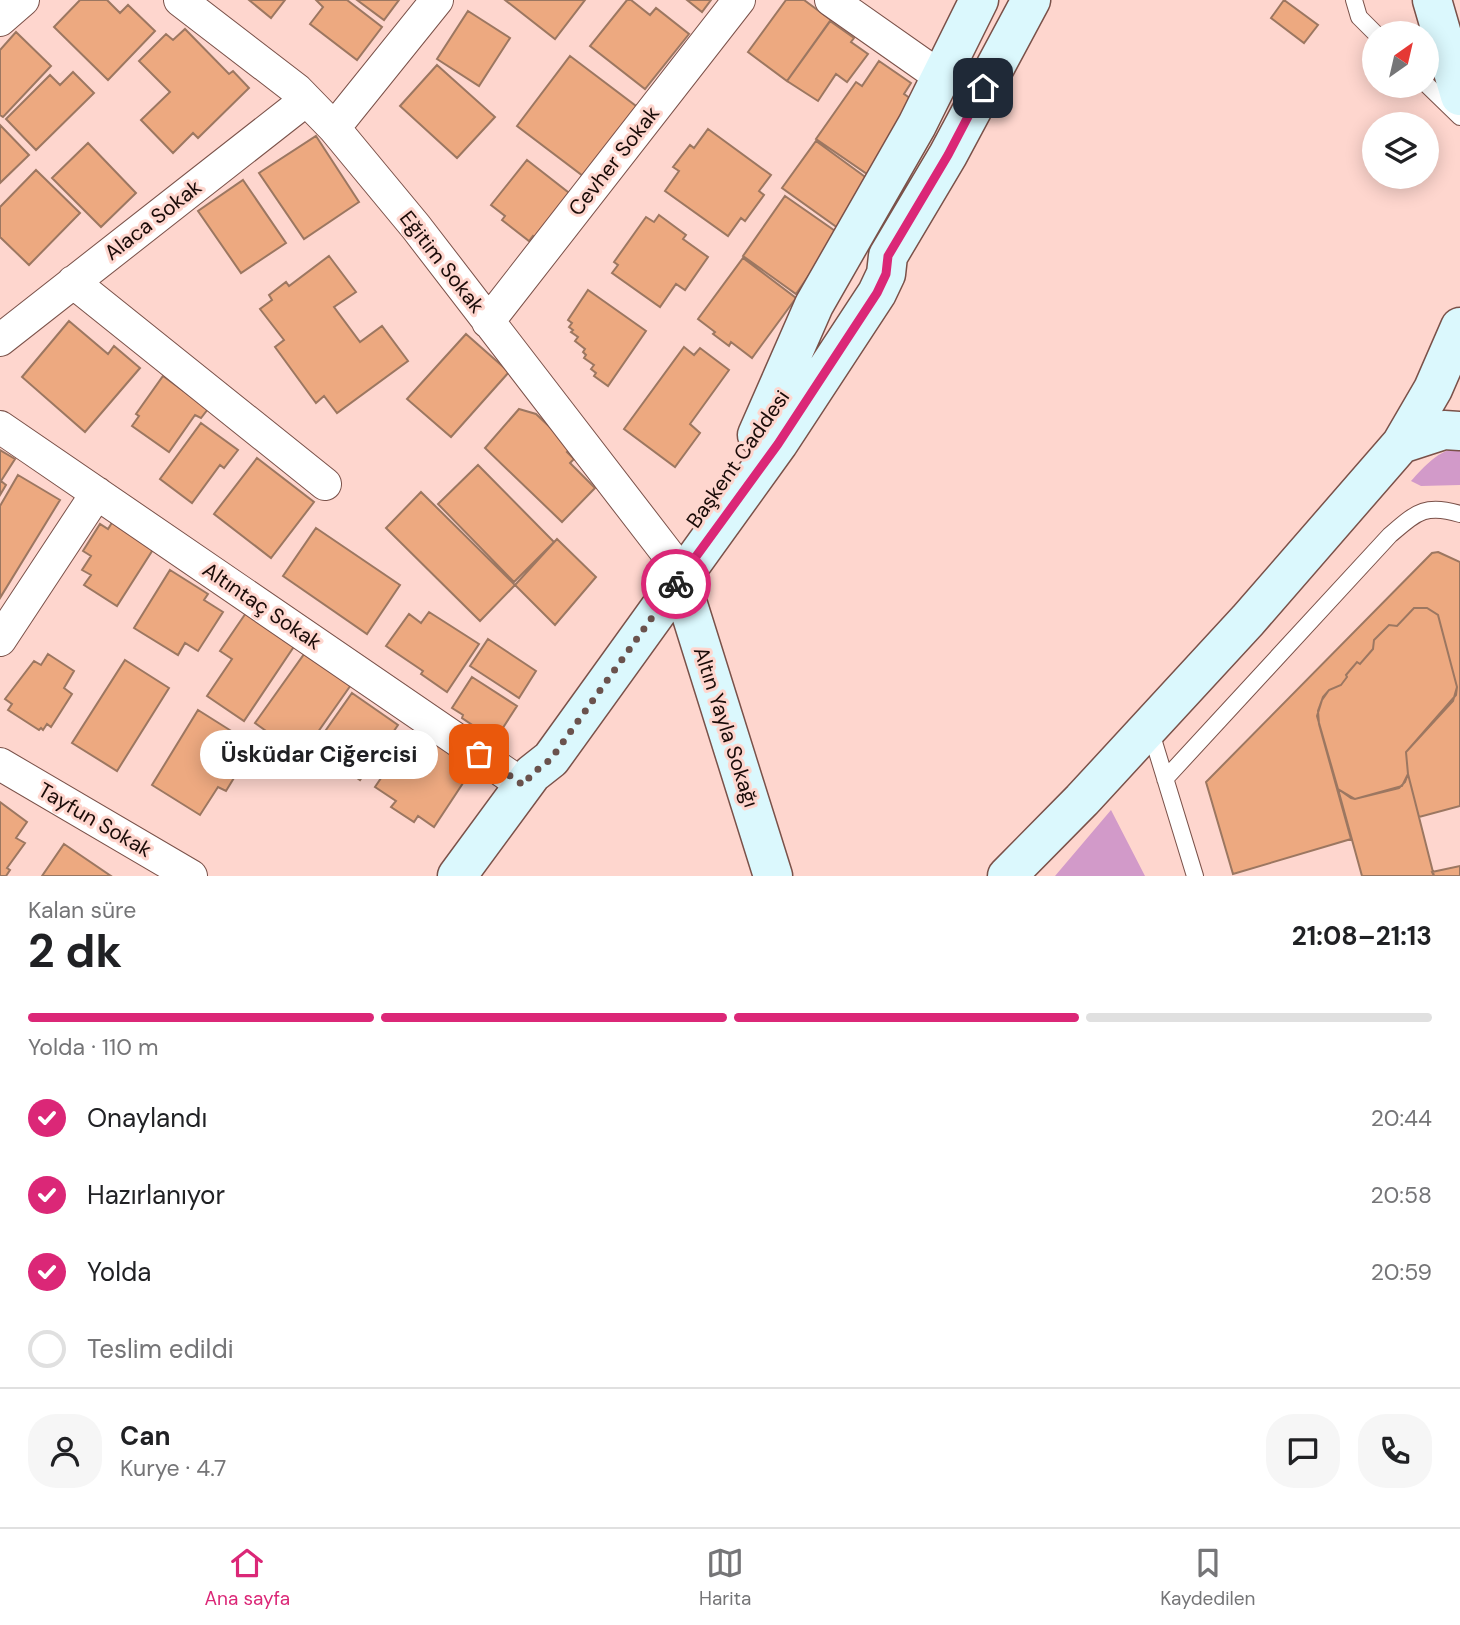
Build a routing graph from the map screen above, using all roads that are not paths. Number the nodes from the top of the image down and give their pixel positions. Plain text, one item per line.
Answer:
1 (23, 0) edge
2 (180, 0) edge
3 (437, 0) edge
4 (739, 0) edge
5 (831, 0) edge
6 (979, 0) edge
7 (1354, 0) edge
8 (1432, 0) edge
9 (1023, 15) edge
10 (0, 20) edge
11 (1363, 21) edge
12 (942, 78) junction
13 (1460, 96) edge
14 (1439, 97) edge
15 (306, 100) junction
16 (1460, 117) edge
17 (334, 128) junction
18 (888, 256) junction
19 (73, 282) junction
20 (488, 322) junction
21 (1460, 327) edge
22 (0, 340) edge
23 (0, 427) edge
24 (1460, 431) edge
25 (757, 435) junction
26 (1401, 444) junction
27 (325, 484) dead end
28 (97, 493) junction
29 (1460, 514) edge
30 (675, 568) junction
31 (0, 640) edge
32 (1149, 727) junction
33 (0, 764) edge
34 (528, 779) junction
35 (1165, 779) junction
36 (1082, 800) junction
37 (191, 876) edge
38 (457, 876) edge
39 (773, 876) edge
40 (1007, 876) edge
41 (1032, 876) edge
42 (1195, 876) edge

1 - 10 street
2 - 15 street, Eğitim Sokak
3 - 17 street
4 - 20 street, Cevher Sokak
5 - 12 street
6 - 12 main road
7 - 11 lane
8 - 13 main road
9 - 18 main road, Başkent Caddesi
12 - 25 main road
14 - 16 lane
15 - 17 street, Eğitim Sokak
15 - 19 street, Alaca Sokak
17 - 20 street, Eğitim Sokak
18 - 25 main road, Başkent Caddesi
18 - 30 main road, Başkent Caddesi
19 - 22 street, Alaca Sokak
19 - 27 street
20 - 30 street, Eğitim Sokak
21 - 26 main road
23 - 28 street, Altıntaç Sokak
24 - 26 main road
25 - 30 main road, Başkent Caddesi
26 - 32 main road
28 - 31 street
28 - 34 street, Altıntaç Sokak
29 - 35 lane
30 - 34 main road, Başkent Caddesi
30 - 39 main road, Altın Yayla Sokağı
32 - 35 lane
32 - 36 main road
33 - 37 street, Tayfun Sokak
34 - 38 main road, Başkent Caddesi
35 - 42 lane
36 - 40 main road
36 - 41 main road

